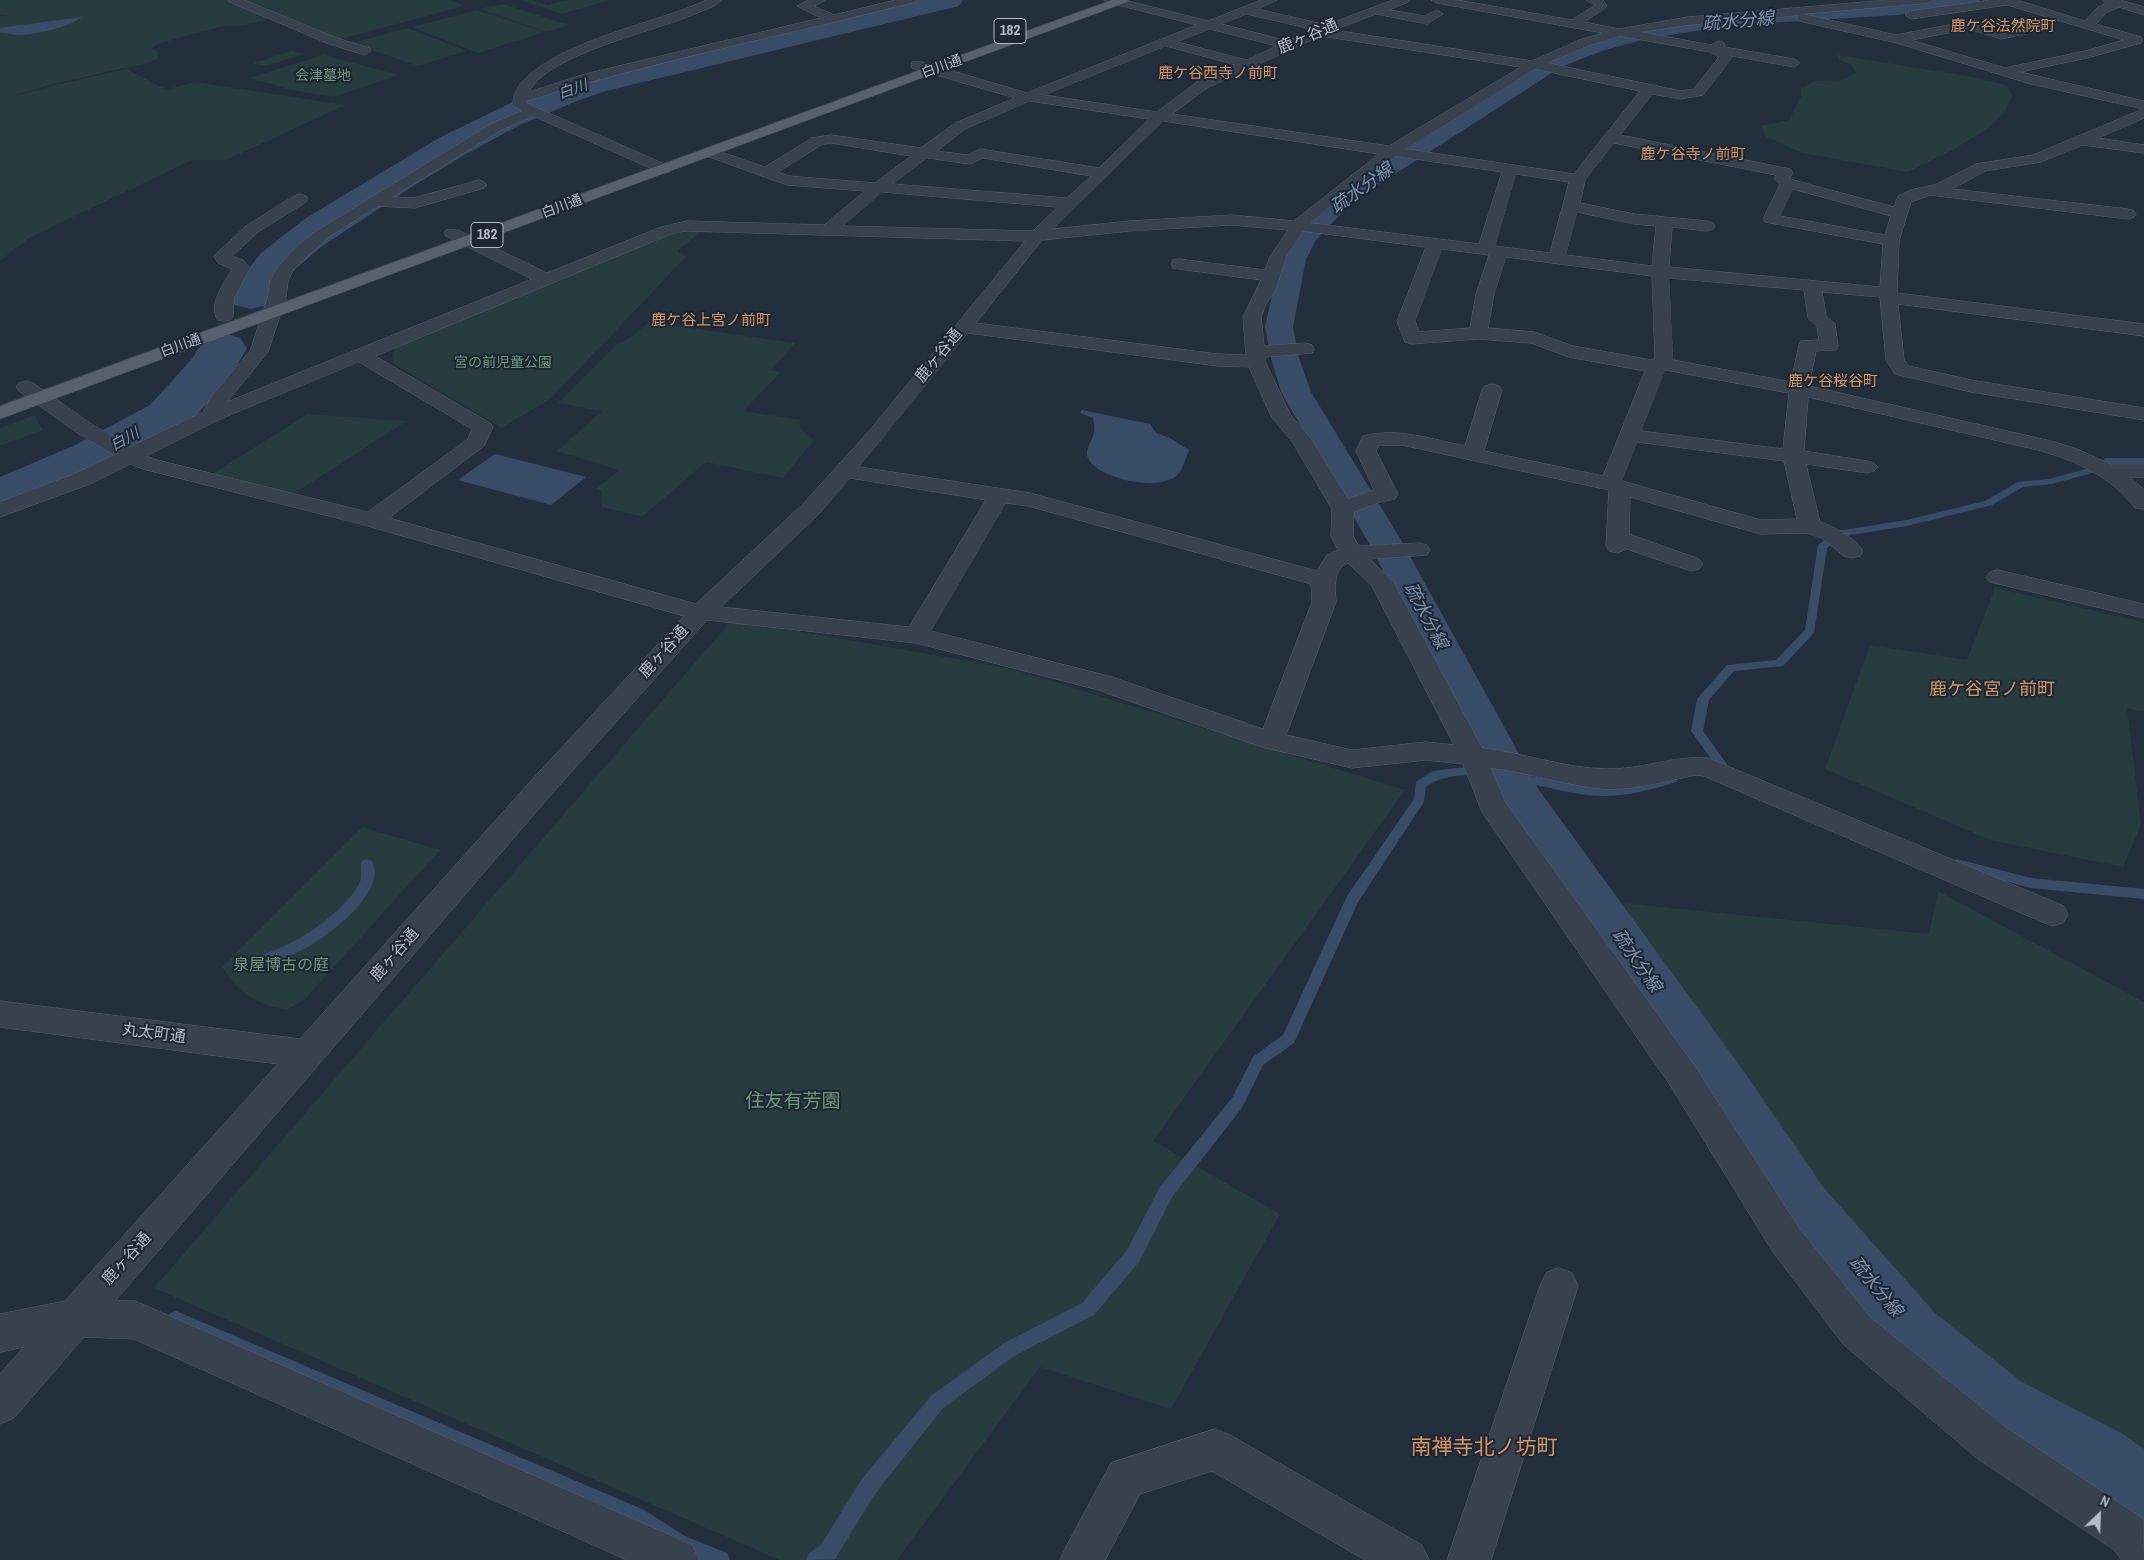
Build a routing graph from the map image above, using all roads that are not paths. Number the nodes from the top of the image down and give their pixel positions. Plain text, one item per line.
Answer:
1 (234, 0) edge
2 (716, 0) edge
3 (820, 0) edge
4 (911, 0) edge
5 (1097, 0) edge
6 (1272, 0) edge
7 (1404, 0) edge
8 (1437, 0) edge
9 (1592, 0) edge
10 (1117, 1) edge
11 (1920, 1) edge
12 (2113, 2) edge
13 (1748, 5) dead end
14 (1182, 7) dead end
15 (1558, 9) dead end
16 (2033, 9) junction
17 (1246, 10) junction
18 (1945, 10) junction
19 (1374, 11) junction
20 (2144, 11) edge
21 (1163, 13) junction
22 (1437, 14) dead end
23 (2009, 14) dead end
24 (1793, 15) junction
25 (1910, 15) dead end
26 (1542, 18) junction
27 (834, 19) junction
28 (1208, 24) junction
29 (1574, 24) junction
30 (2088, 25) junction
31 (2031, 29) dead end
32 (1324, 30) junction
33 (1936, 32) junction
34 (1624, 33) junction
35 (1896, 39) junction
36 (1964, 40) dead end
37 (1163, 42) junction
38 (1290, 45) junction
39 (1714, 48) junction
40 (365, 52) dead end
41 (1794, 63) dead end
42 (1248, 64) junction
43 (1537, 66) junction
44 (925, 67) junction
45 (2005, 72) junction
46 (2098, 81) dead end
47 (2054, 85) junction
48 (1649, 89) junction
49 (1028, 96) junction
50 (2144, 105) edge
51 (526, 106) junction
52 (2144, 113) edge
53 (1162, 116) junction
54 (1611, 138) junction
55 (2080, 140) junction
56 (2144, 149) edge
57 (709, 152) junction
58 (1399, 152) junction
59 (923, 153) junction
60 (648, 162) junction
61 (664, 169) junction
62 (1510, 169) junction
63 (765, 173) junction
64 (1102, 173) junction
65 (1786, 177) junction
66 (1578, 179) junction
67 (480, 185) dead end
68 (878, 188) junction
69 (1930, 190) junction
70 (300, 199) dead end
71 (374, 201) junction
72 (1072, 203) junction
73 (1572, 206) junction
74 (1898, 213) junction
75 (2128, 214) dead end
76 (1664, 222) junction
77 (1302, 226) junction
78 (1706, 226) dead end
79 (827, 231) junction
80 (452, 233) junction
81 (1037, 236) junction
82 (1891, 241) junction
83 (469, 242) junction
84 (1436, 244) junction
85 (1493, 251) junction
86 (1556, 258) junction
87 (1179, 264) dead end
88 (1660, 272) junction
89 (1271, 276) junction
90 (546, 279) junction
91 (1812, 286) junction
92 (1889, 295) junction
93 (277, 297) junction
94 (272, 314) junction
95 (224, 316) junction
96 (963, 327) junction
97 (2144, 330) edge
98 (1478, 333) junction
99 (1304, 349) dead end
100 (360, 355) junction
101 (1255, 357) junction
102 (1658, 365) junction
103 (1799, 389) junction
104 (1492, 390) dead end
105 (33, 392) junction
106 (0, 397) edge
107 (0, 413) edge
108 (2144, 414) edge
109 (212, 416) junction
110 (1628, 435) junction
111 (126, 454) junction
112 (1473, 454) junction
113 (1793, 456) junction
114 (1867, 467) dead end
115 (2102, 468) junction
116 (844, 471) junction
117 (2144, 471) edge
118 (1615, 486) junction
119 (1000, 495) junction
120 (2142, 503) dead end
121 (1348, 507) junction
122 (0, 510) edge
123 (372, 520) junction
124 (1412, 551) dead end
125 (1366, 552) junction
126 (1691, 564) dead end
127 (1998, 577) dead end
128 (1323, 580) junction
129 (2144, 611) edge
130 (701, 612) junction
131 (916, 635) junction
132 (1271, 741) junction
133 (1484, 758) junction
134 (2053, 914) dead end
135 (0, 1014) edge
136 (309, 1054) junction
137 (1559, 1286) dead end
138 (74, 1318) junction
139 (0, 1333) edge
140 (0, 1404) edge
141 (2144, 1552) edge
142 (677, 1560) edge
143 (1082, 1560) edge
144 (1407, 1560) edge
145 (1469, 1560) edge

1 - 40 street
2 - 51 street
3 - 27 street
4 - 27 street
5 - 44 main road, 白川通 / 182
6 - 17 street
7 - 19 street, 鹿ヶ谷通
8 - 26 street
9 - 29 street
10 - 21 street
10 - 44 main road, 白川通 / 182
11 - 18 street
11 - 24 street
12 - 20 street
12 - 30 street
13 - 24 street
14 - 21 street
15 - 26 street
16 - 18 street
16 - 23 street
16 - 30 street
17 - 28 street
17 - 32 street
18 - 25 street
19 - 22 street
19 - 32 street, 鹿ヶ谷通
21 - 28 street
24 - 34 street
24 - 35 street
24 - 39 street
26 - 29 street
27 - 51 street
28 - 37 street
28 - 38 street
29 - 34 street
30 - 45 street
31 - 33 street
32 - 38 street, 鹿ヶ谷通
32 - 43 street
33 - 35 street
33 - 36 street
34 - 39 street
34 - 43 street
35 - 45 street
37 - 42 street
37 - 49 street
38 - 42 street, 鹿ヶ谷通
39 - 41 street
39 - 48 street
42 - 53 street, 鹿ヶ谷通
43 - 48 street
43 - 58 street
44 - 49 street
44 - 57 main road, 白川通 / 182
44 - 60 main road, 白川通 / 182
45 - 47 street
46 - 47 street
47 - 50 street
48 - 54 street
49 - 53 street
49 - 59 street
51 - 60 street
51 - 71 street
52 - 55 street
53 - 58 street
53 - 64 street, 鹿ヶ谷通
54 - 65 street
54 - 66 street
55 - 56 street
55 - 69 street
57 - 61 main road, 白川通 / 182
57 - 63 street
58 - 62 street
58 - 77 street
59 - 63 street
59 - 64 street
59 - 68 street
60 - 61 street
60 - 80 main road, 白川通 / 182
61 - 83 main road, 白川通 / 182
62 - 66 street
62 - 85 street
63 - 68 street
64 - 72 street, 鹿ヶ谷通
65 - 74 street
65 - 82 street
66 - 73 street
67 - 71 street
68 - 72 street
68 - 79 street
69 - 74 street
69 - 75 street
70 - 95 street
71 - 93 street
72 - 81 street, 鹿ヶ谷通
73 - 76 street
73 - 86 street
74 - 82 street
76 - 78 street
76 - 88 street
77 - 81 street
77 - 84 street
77 - 89 street
79 - 81 street
79 - 90 street
80 - 83 street
80 - 93 main road, 白川通 / 182
81 - 96 street, 鹿ヶ谷通
82 - 92 street
83 - 90 street
83 - 94 main road, 白川通 / 182
84 - 85 street
84 - 98 street
85 - 86 street
85 - 98 street
86 - 88 street
87 - 89 street
88 - 91 street
88 - 102 street
89 - 101 street
90 - 100 street
91 - 92 street
91 - 103 street
92 - 97 street
92 - 108 street
93 - 94 street
93 - 95 main road, 白川通 / 182
94 - 105 main road, 白川通 / 182
94 - 109 street
95 - 105 main road, 白川通 / 182
96 - 101 street
96 - 116 street, 鹿ヶ谷通
98 - 102 street
99 - 101 street
100 - 109 street
100 - 123 street
101 - 121 street
102 - 103 street
102 - 110 street
103 - 113 street
103 - 115 street
104 - 112 street
105 - 106 main road, 白川通 / 182
105 - 107 main road, 白川通 / 182
105 - 111 street
109 - 111 street
110 - 113 street
110 - 118 street
111 - 122 street
111 - 123 street
112 - 118 street
112 - 121 street
113 - 114 street
113 - 118 street
115 - 117 street
115 - 120 street
116 - 119 street
116 - 130 street, 鹿ヶ谷通
118 - 126 street
119 - 128 street
119 - 131 street
121 - 125 street
123 - 130 street
124 - 125 street
125 - 128 street
125 - 133 street
127 - 129 street
128 - 132 street
130 - 131 street
130 - 136 street, 鹿ヶ谷通
131 - 132 street
132 - 133 street
133 - 134 street
133 - 141 street
135 - 136 street, 丸太町通
136 - 138 street, 鹿ヶ谷通
137 - 145 street
138 - 139 street
138 - 140 street, 鹿ヶ谷通
138 - 142 street
143 - 144 street

